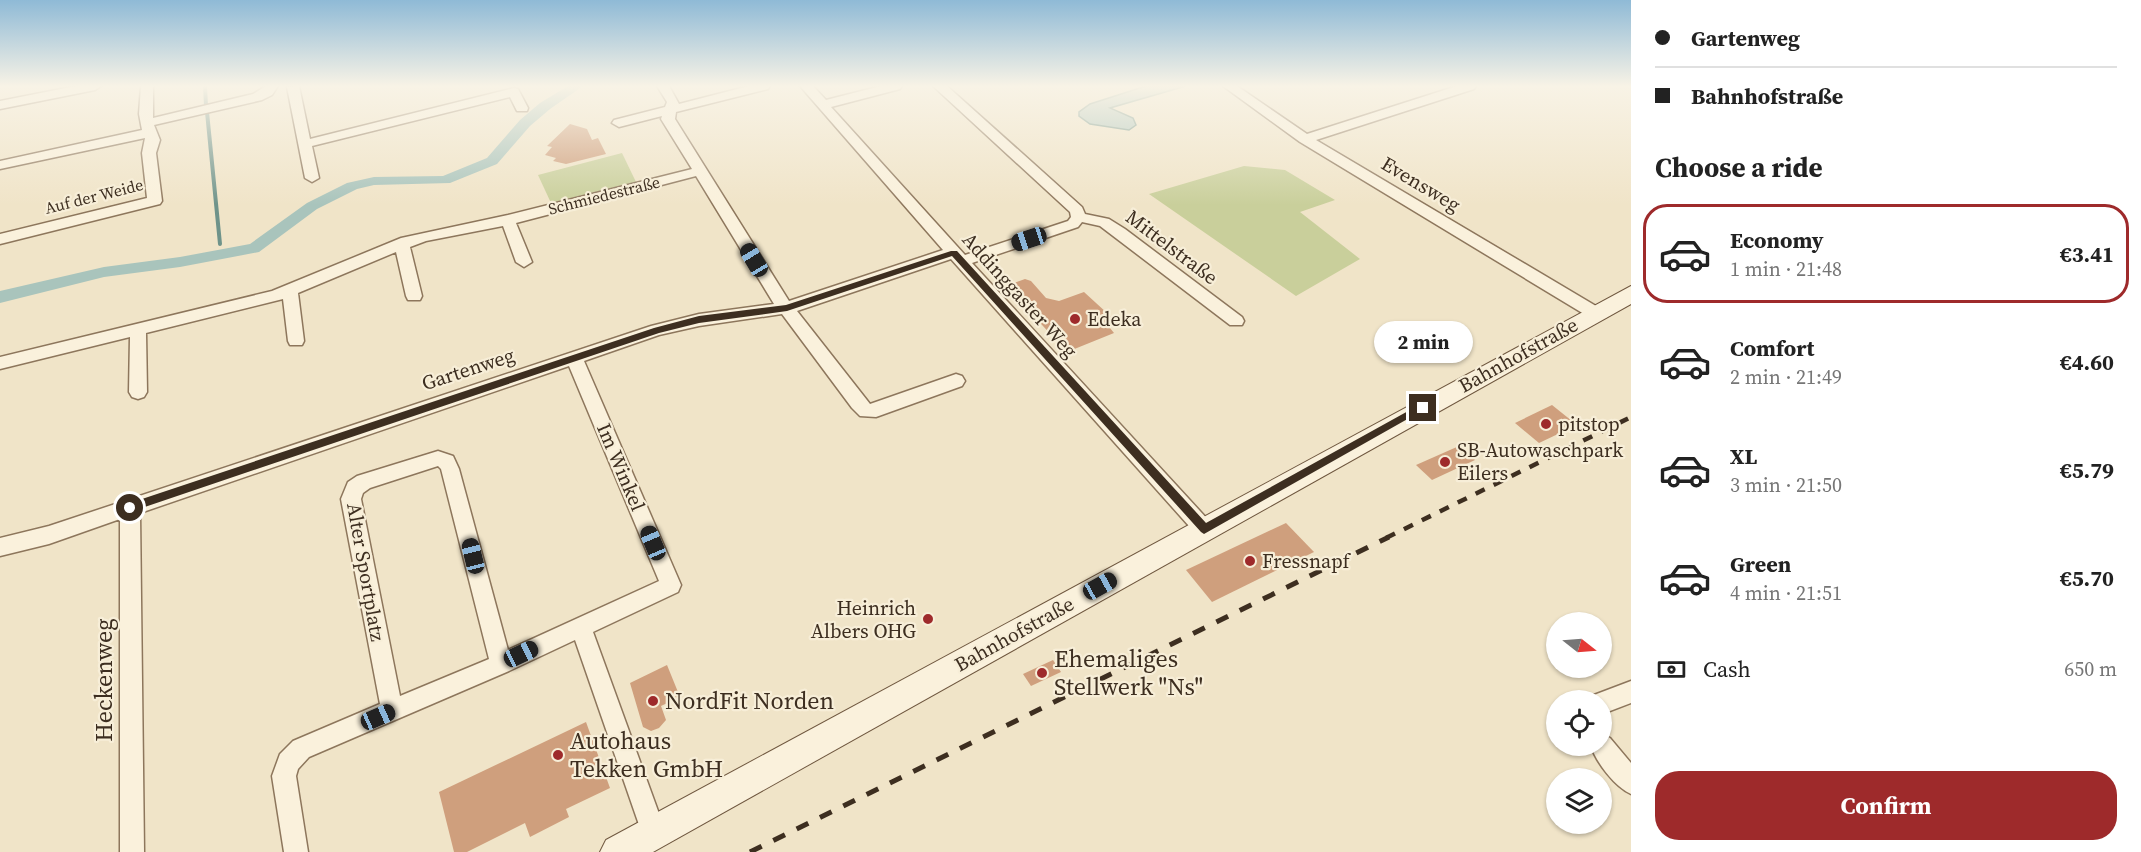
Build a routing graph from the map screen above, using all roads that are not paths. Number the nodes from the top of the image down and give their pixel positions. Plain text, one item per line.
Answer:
1 (155, 126) edge
2 (302, 126) edge
3 (379, 126) edge
4 (672, 126) edge
5 (841, 126) edge
6 (983, 126) edge
7 (1286, 126) edge
8 (1346, 126) edge
9 (147, 128) junction
10 (1305, 139) junction
11 (305, 144) junction
12 (0, 165) edge
13 (700, 171) junction
14 (312, 178) dead end
15 (1078, 217) junction
16 (508, 220) junction
17 (0, 239) edge
18 (401, 243) junction
19 (958, 257) junction
20 (524, 262) dead end
21 (290, 290) junction
22 (1631, 294) edge
23 (414, 296) dead end
24 (787, 308) junction
25 (1594, 313) junction
26 (1236, 321) dead end
27 (138, 331) junction
28 (297, 341) dead end
29 (574, 358) junction
30 (0, 363) edge
31 (956, 381) dead end
32 (138, 392) dead end
33 (130, 508) junction
34 (1204, 529) junction
35 (0, 547) edge
36 (581, 627) junction
37 (501, 664) junction
38 (1631, 692) edge
39 (1612, 699) edge
40 (392, 711) junction
41 (1610, 756) edge
42 (1631, 782) edge
43 (654, 833) junction
44 (132, 852) edge
45 (296, 852) edge
46 (618, 852) edge

1 - 9 street
2 - 11 street
3 - 11 street
4 - 13 street
5 - 19 street, Addinggaster Weg
6 - 15 street
7 - 10 street, Evensweg
8 - 10 street
9 - 12 street
9 - 17 street, Auf der Weide
10 - 25 street, Evensweg
11 - 14 street
13 - 16 street, Schmiedestraße
13 - 24 street
15 - 19 street
15 - 26 street, Mittelstraße
16 - 18 street, Schmiedestraße
16 - 20 street
18 - 21 street, Schmiedestraße
18 - 23 street
19 - 24 street, Gartenweg
19 - 34 street, Addinggaster Weg
21 - 27 street, Schmiedestraße
21 - 28 street
22 - 25 main road, Bahnhofstraße
24 - 29 street, Gartenweg
24 - 31 street
25 - 34 main road, Bahnhofstraße
27 - 30 street, Schmiedestraße
27 - 32 street
29 - 33 street, Gartenweg
29 - 36 street, Im Winkel
33 - 35 street, Gartenweg
33 - 44 street, Heckenweg
34 - 43 main road, Bahnhofstraße
36 - 37 street
36 - 43 street
37 - 40 street
37 - 40 street, Alter Sportplatz
38 - 39 street
40 - 45 street
41 - 42 street
43 - 46 main road, Bahnhofstraße

